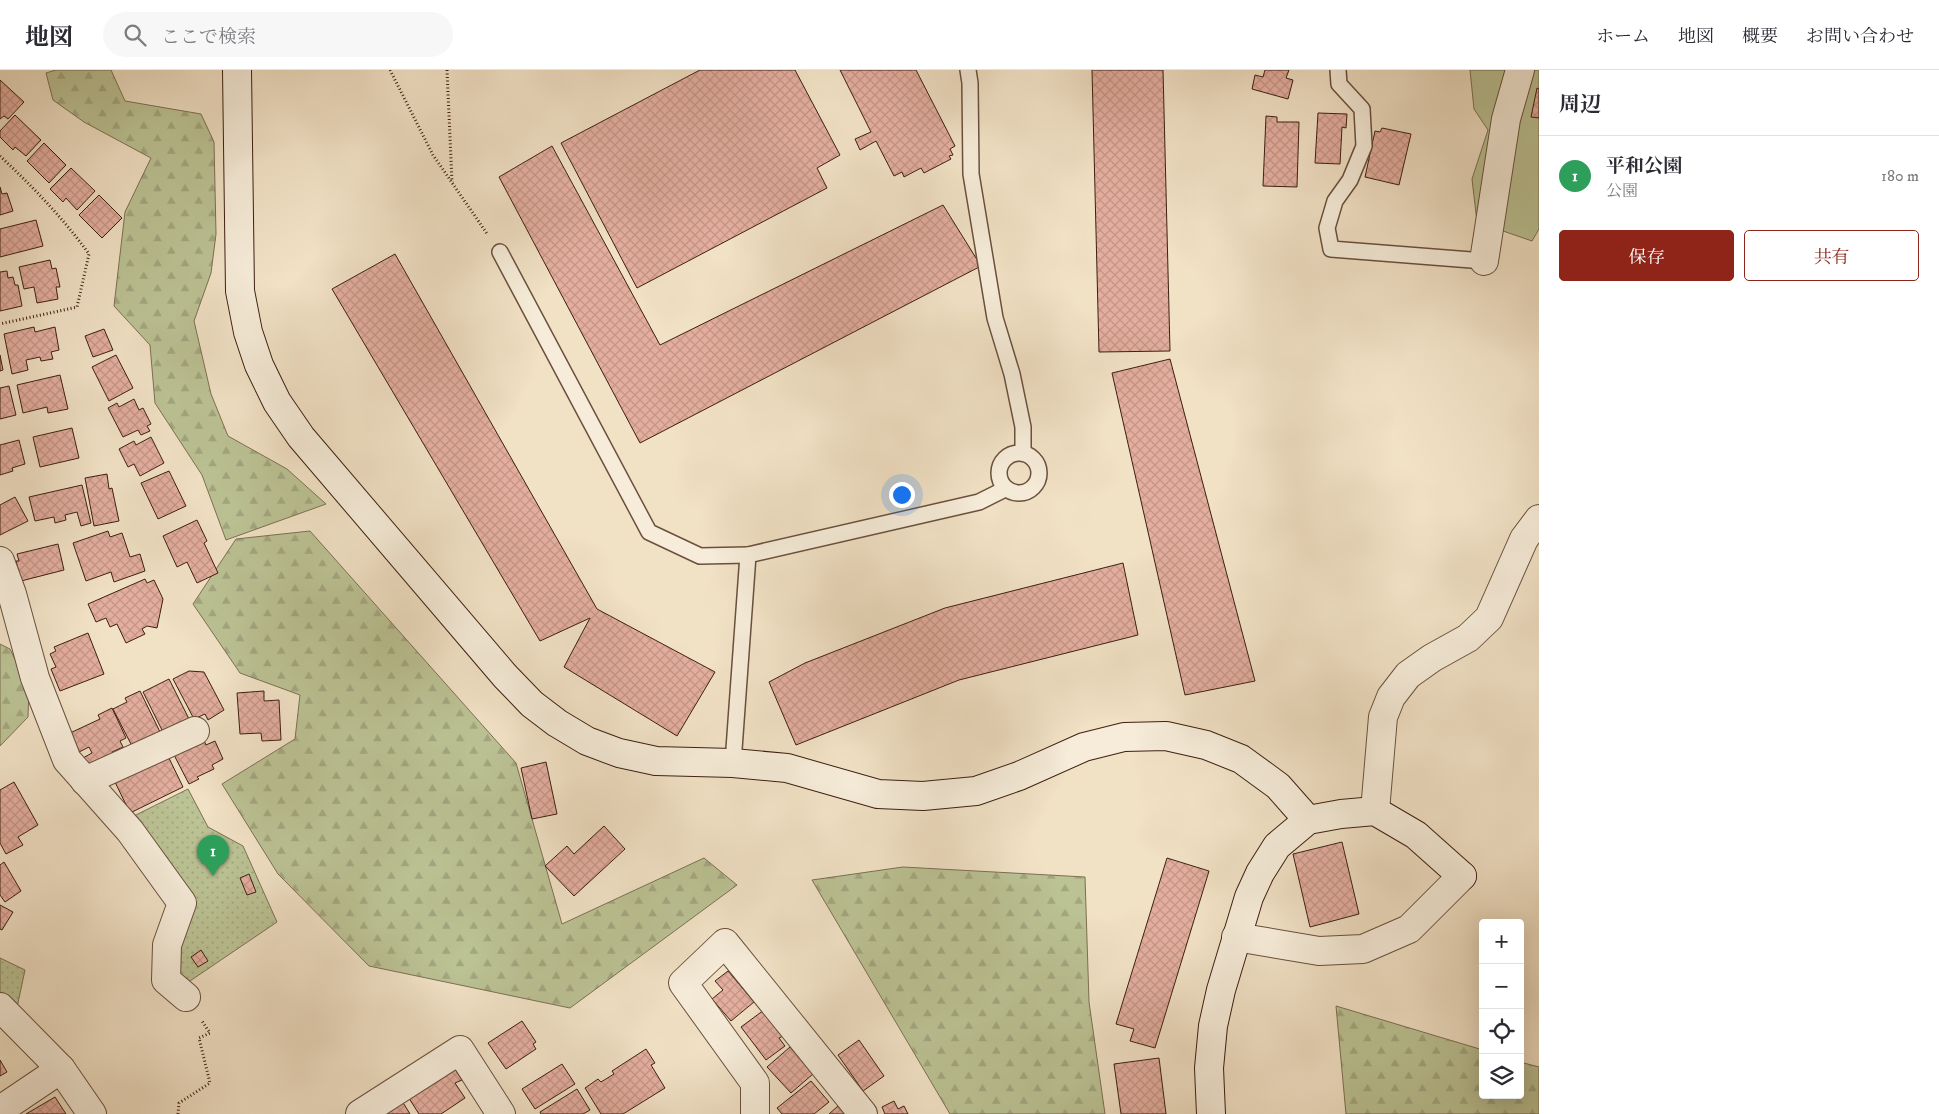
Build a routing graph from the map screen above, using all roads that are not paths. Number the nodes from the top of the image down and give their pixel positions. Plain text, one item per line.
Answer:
1 (237, 70) edge
2 (968, 70) edge
3 (1338, 70) edge
4 (1520, 70) edge
5 (500, 252) road end
6 (1484, 261) joint
7 (1023, 453) junction
8 (1005, 489) junction
9 (1539, 519) edge
10 (748, 555) junction
11 (0, 561) edge
12 (195, 731) dead end
13 (733, 763) junction
14 (85, 781) junction
15 (1375, 811) junction
16 (1308, 820) junction
17 (1236, 937) junction
18 (186, 997) road end
19 (0, 1006) edge
20 (61, 1070) junction
21 (0, 1110) edge
22 (497, 1112) edge
23 (92, 1114) edge
24 (360, 1114) edge
25 (755, 1114) edge
26 (863, 1114) edge
27 (1211, 1114) edge

1 - 13 street
2 - 7 lane
3 - 6 lane
4 - 6 street
5 - 10 lane
7 - 8 lane
7 - 8 lane
8 - 10 lane
9 - 15 street
10 - 13 lane
11 - 14 street
12 - 14 street
13 - 16 street
14 - 18 street
15 - 16 street
15 - 17 street
16 - 17 street
17 - 27 street
19 - 20 street
20 - 21 street
20 - 23 street
22 - 24 street
25 - 26 street

